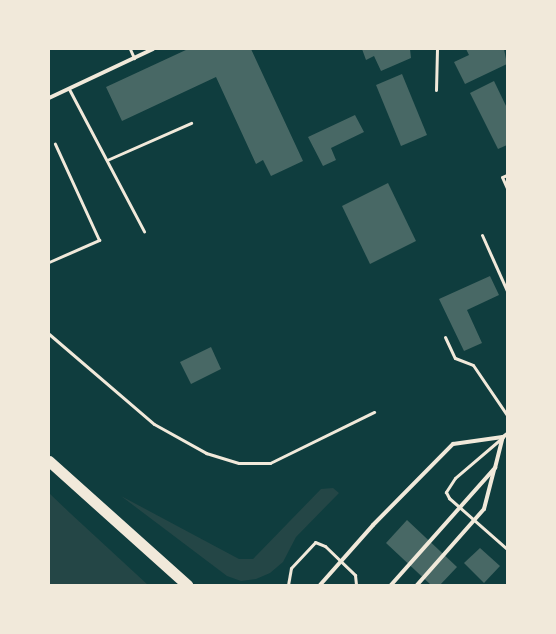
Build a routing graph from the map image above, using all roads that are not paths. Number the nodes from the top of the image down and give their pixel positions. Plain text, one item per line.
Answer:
1 (130, 49) edge
2 (153, 49) edge
3 (437, 49) edge
4 (134, 58) junction
5 (69, 89) junction
6 (436, 90) dead end
7 (49, 98) edge
8 (190, 123) dead end
9 (55, 144) dead end
10 (107, 160) junction
11 (507, 175) edge
12 (507, 188) edge
13 (144, 231) dead end
14 (482, 235) dead end
15 (49, 262) edge
16 (507, 291) edge
17 (49, 334) edge
18 (444, 337) dead end
19 (374, 412) dead end
20 (507, 415) edge
21 (507, 434) edge
22 (503, 437) junction
23 (49, 461) edge
24 (495, 468) junction
25 (459, 508) junction
26 (474, 521) junction
27 (507, 549) edge
28 (341, 562) junction
29 (187, 585) edge
30 (288, 585) edge
31 (320, 585) edge
32 (356, 585) edge
33 (391, 585) edge
34 (417, 585) edge

1 - 4 lane
2 - 4 street
3 - 6 lane
4 - 5 street
5 - 7 street
5 - 10 lane
8 - 10 lane
9 - 15 lane
10 - 13 lane
11 - 12 lane
14 - 16 lane
17 - 19 lane
18 - 20 lane
21 - 22 street
22 - 24 street
22 - 25 lane
22 - 28 street
23 - 29 highway
24 - 25 street
24 - 26 street
25 - 26 lane
25 - 33 street
26 - 27 lane
26 - 34 street
28 - 30 lane
28 - 31 street
28 - 32 lane

